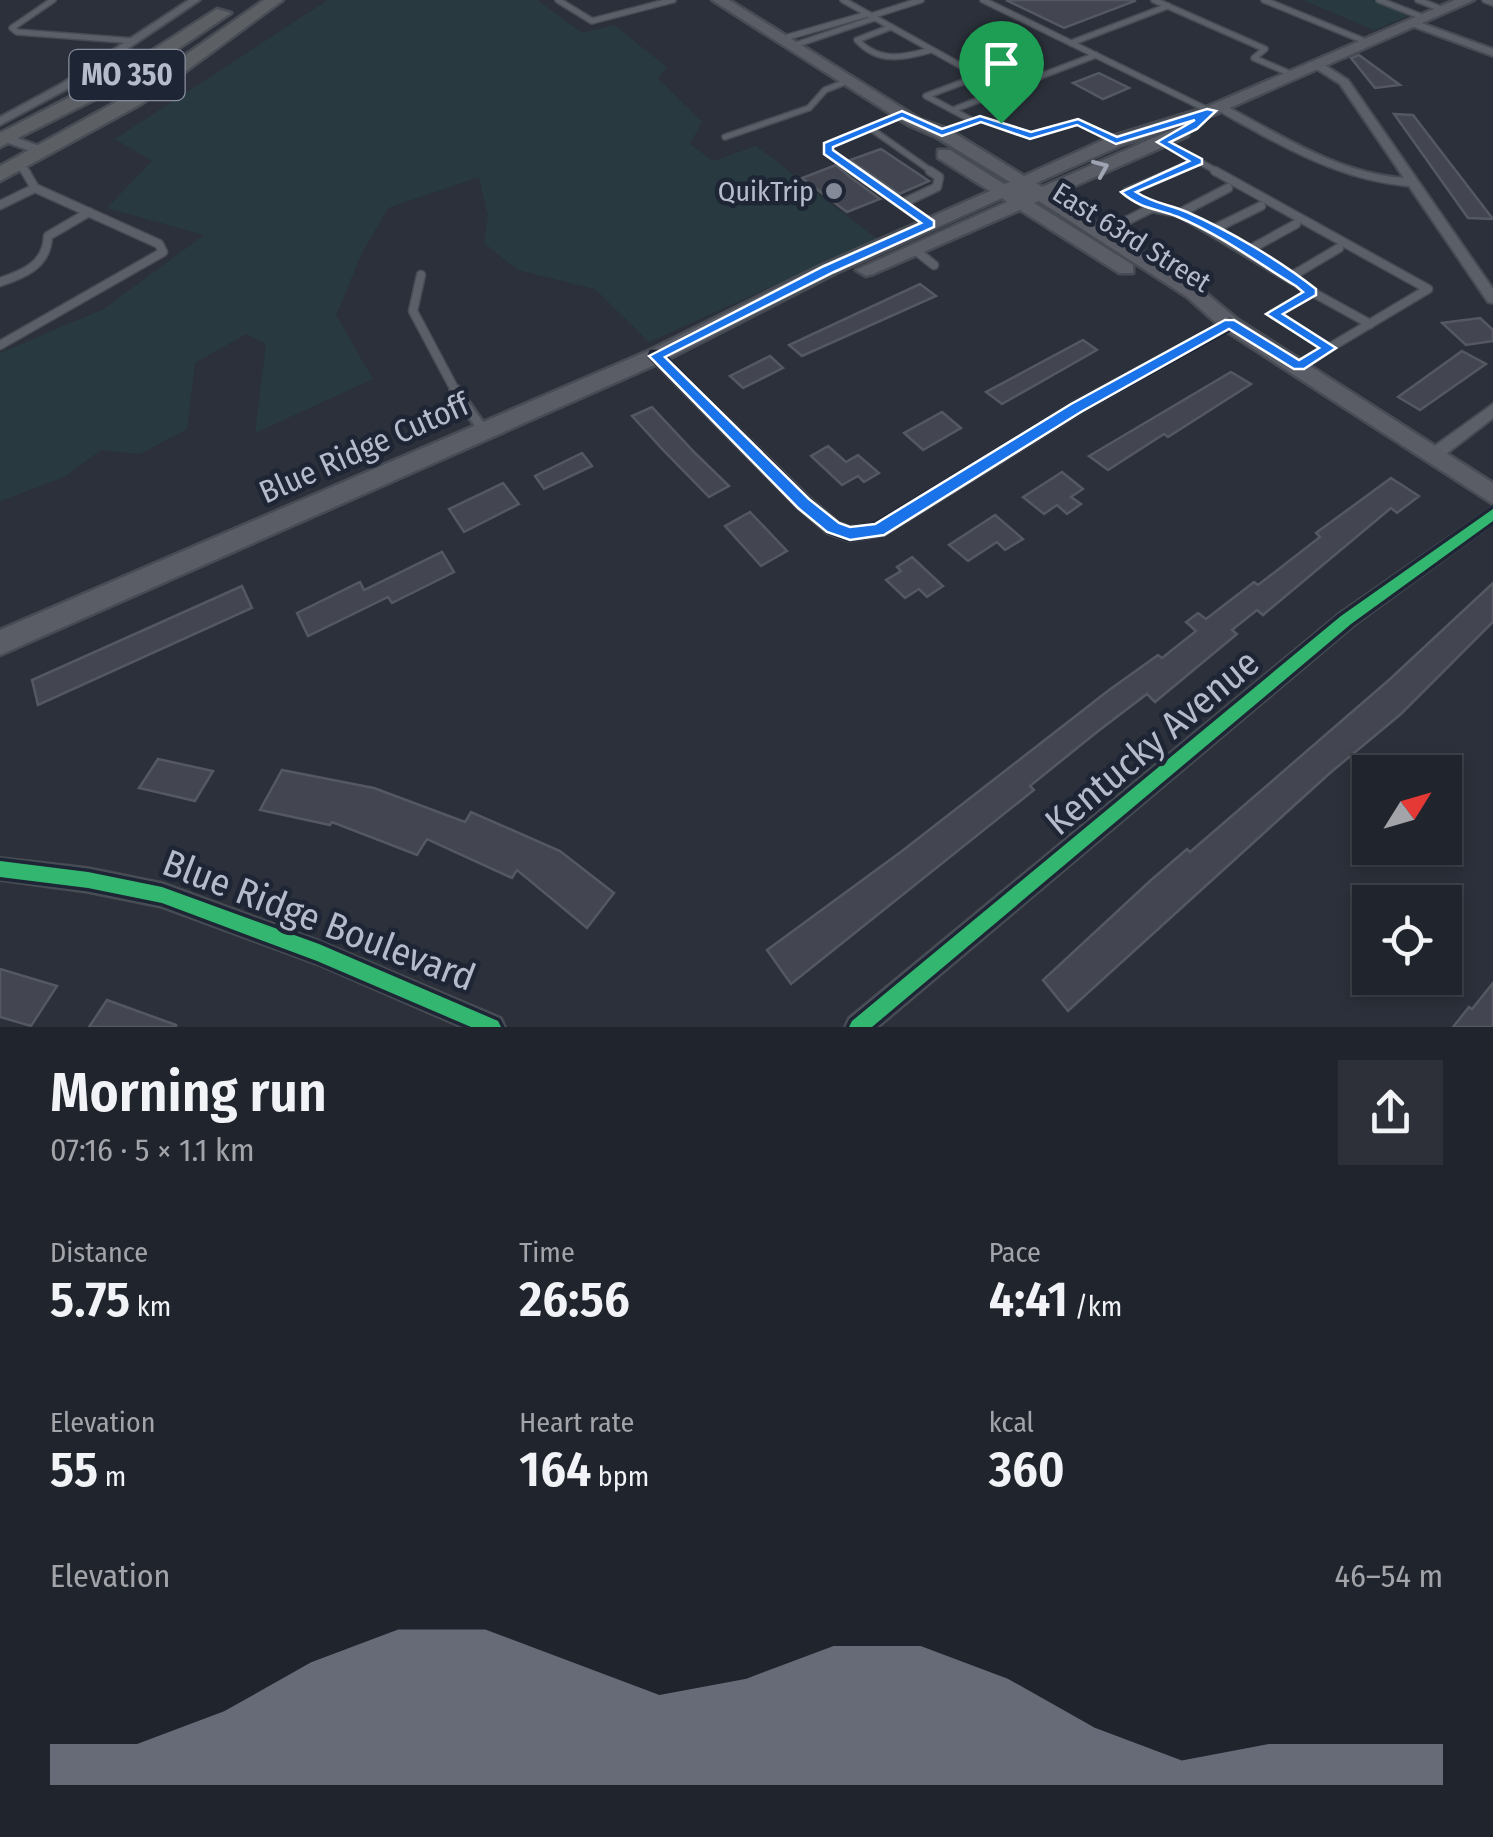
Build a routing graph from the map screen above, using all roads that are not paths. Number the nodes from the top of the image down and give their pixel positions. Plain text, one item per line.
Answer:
1 (53, 0) edge
2 (195, 0) edge
3 (227, 0) edge
4 (242, 0) edge
5 (275, 0) edge
6 (292, 0) edge
7 (558, 0) edge
8 (673, 0) edge
9 (719, 0) edge
10 (843, 0) edge
11 (921, 0) edge
12 (983, 0) edge
13 (1154, 0) edge
14 (1264, 0) edge
15 (1379, 0) edge
16 (1418, 0) edge
17 (1485, 0) edge
18 (1493, 2) edge
19 (1457, 3) edge
20 (1168, 6) junction
21 (872, 16) junction
22 (1419, 20) junction
23 (891, 27) junction
24 (135, 41) junction
25 (786, 42) junction
26 (1366, 42) junction
27 (1071, 43) junction
28 (931, 50) junction
29 (1489, 54) edge
30 (1096, 55) junction
31 (1316, 64) junction
32 (181, 70) junction
33 (1292, 74) junction
34 (979, 76) junction
35 (122, 78) junction
36 (848, 81) junction
37 (1004, 90) junction
38 (1215, 109) junction
39 (952, 110) junction
40 (908, 118) junction
41 (973, 121) junction
42 (870, 128) junction
43 (942, 133) junction
44 (1, 134) edge
45 (725, 137) dead end
46 (1116, 141) junction
47 (1162, 142) junction
48 (44, 152) junction
49 (1198, 161) junction
50 (8, 170) edge
51 (1022, 182) junction
52 (1410, 182) junction
53 (35, 188) junction
54 (1228, 188) dead end
55 (1001, 192) junction
56 (1040, 194) junction
57 (901, 204) junction
58 (1020, 204) junction
59 (0, 205) edge
60 (1261, 206) dead end
61 (1152, 208) junction
62 (89, 212) junction
63 (1180, 213) junction
64 (929, 224) junction
65 (1120, 224) dead end
66 (1296, 224) dead end
67 (1212, 230) junction
68 (1339, 248) dead end
69 (915, 250) junction
70 (1247, 252) junction
71 (934, 264) dead end
72 (421, 275) dead end
73 (1290, 277) junction
74 (0, 282) edge
75 (1312, 292) junction
76 (1493, 299) edge
77 (753, 310) junction
78 (1230, 324) junction
79 (1370, 324) junction
80 (0, 345) edge
81 (1329, 348) junction
82 (656, 356) junction
83 (1299, 366) junction
84 (1493, 410) edge
85 (484, 431) junction
86 (1435, 454) junction
87 (1493, 495) edge
88 (1493, 514) edge
89 (0, 643) edge
90 (0, 869) edge
91 (492, 1027) edge
92 (858, 1027) edge

1 - 24 lane
2 - 24 street
3 - 35 highway
4 - 35 highway, MO 350
5 - 32 highway, MO 350
6 - 32 highway
7 - 8 lane
9 - 25 main road, East 63rd Street
10 - 21 lane
11 - 21 lane
12 - 27 lane
13 - 20 lane
14 - 26 lane
15 - 22 lane
16 - 19 lane
17 - 18 lane
19 - 22 main road, Blue Ridge Cutoff
20 - 27 lane
20 - 33 lane
21 - 23 lane
21 - 25 lane
21 - 25 lane
22 - 26 main road, Blue Ridge Cutoff
22 - 29 street
23 - 28 lane
23 - 28 lane
24 - 44 street
25 - 36 main road, East 63rd Street
26 - 31 main road, Blue Ridge Cutoff
27 - 30 lane
28 - 34 lane
30 - 37 lane
30 - 38 lane
31 - 33 main road, Blue Ridge Cutoff
31 - 52 street
32 - 48 highway, MO 350
33 - 38 main road, Blue Ridge Cutoff
34 - 37 lane
34 - 39 lane
35 - 44 highway, MO 350
36 - 40 main road, East 63rd Street
36 - 45 lane
37 - 39 lane
38 - 46 main road, Blue Ridge Cutoff
38 - 47 main road, Blue Ridge Cutoff
38 - 52 street
39 - 41 lane
40 - 42 lane
40 - 43 main road, East 63rd Street
40 - 55 main road, East 63rd Street
41 - 43 lane
41 - 46 lane
42 - 57 lane
42 - 57 lane
43 - 51 main road, East 63rd Street
44 - 48 street
46 - 51 main road, Blue Ridge Cutoff
47 - 49 lane
56 -> 47 main road, Blue Ridge Cutoff
48 - 50 highway, MO 350
49 - 61 lane
49 - 79 lane
50 - 53 lane
51 - 55 main road, Blue Ridge Cutoff
51 - 56 main road, East 63rd Street
52 - 76 street
53 - 59 lane
53 - 62 lane
54 - 63 lane
55 - 58 main road, East 63rd Street
55 - 64 main road, Blue Ridge Cutoff
56 - 58 main road, Blue Ridge Cutoff
56 - 78 main road, East 63rd Street
57 - 64 lane
58 - 69 main road, Blue Ridge Cutoff
58 - 78 main road, East 63rd Street
60 - 67 lane
61 - 63 lane
61 - 65 lane
62 - 74 lane
62 - 80 lane
63 - 67 lane
64 - 77 main road, Blue Ridge Cutoff
66 - 70 lane
67 - 70 lane
68 - 73 lane
69 - 71 lane
69 - 77 main road, Blue Ridge Cutoff
70 - 73 lane
72 - 85 lane
73 - 75 lane
75 - 79 lane
75 - 81 lane
77 - 82 main road, Blue Ridge Cutoff
78 - 82 street
78 - 83 main road, East 63rd Street
79 - 81 lane
81 - 83 lane
82 - 85 main road, Blue Ridge Cutoff
83 - 86 main road, East 63rd Street
84 - 86 street
85 - 89 main road, Blue Ridge Cutoff
86 - 87 main road, East 63rd Street
88 - 92 street, Kentucky Avenue
90 - 91 street, Blue Ridge Boulevard

